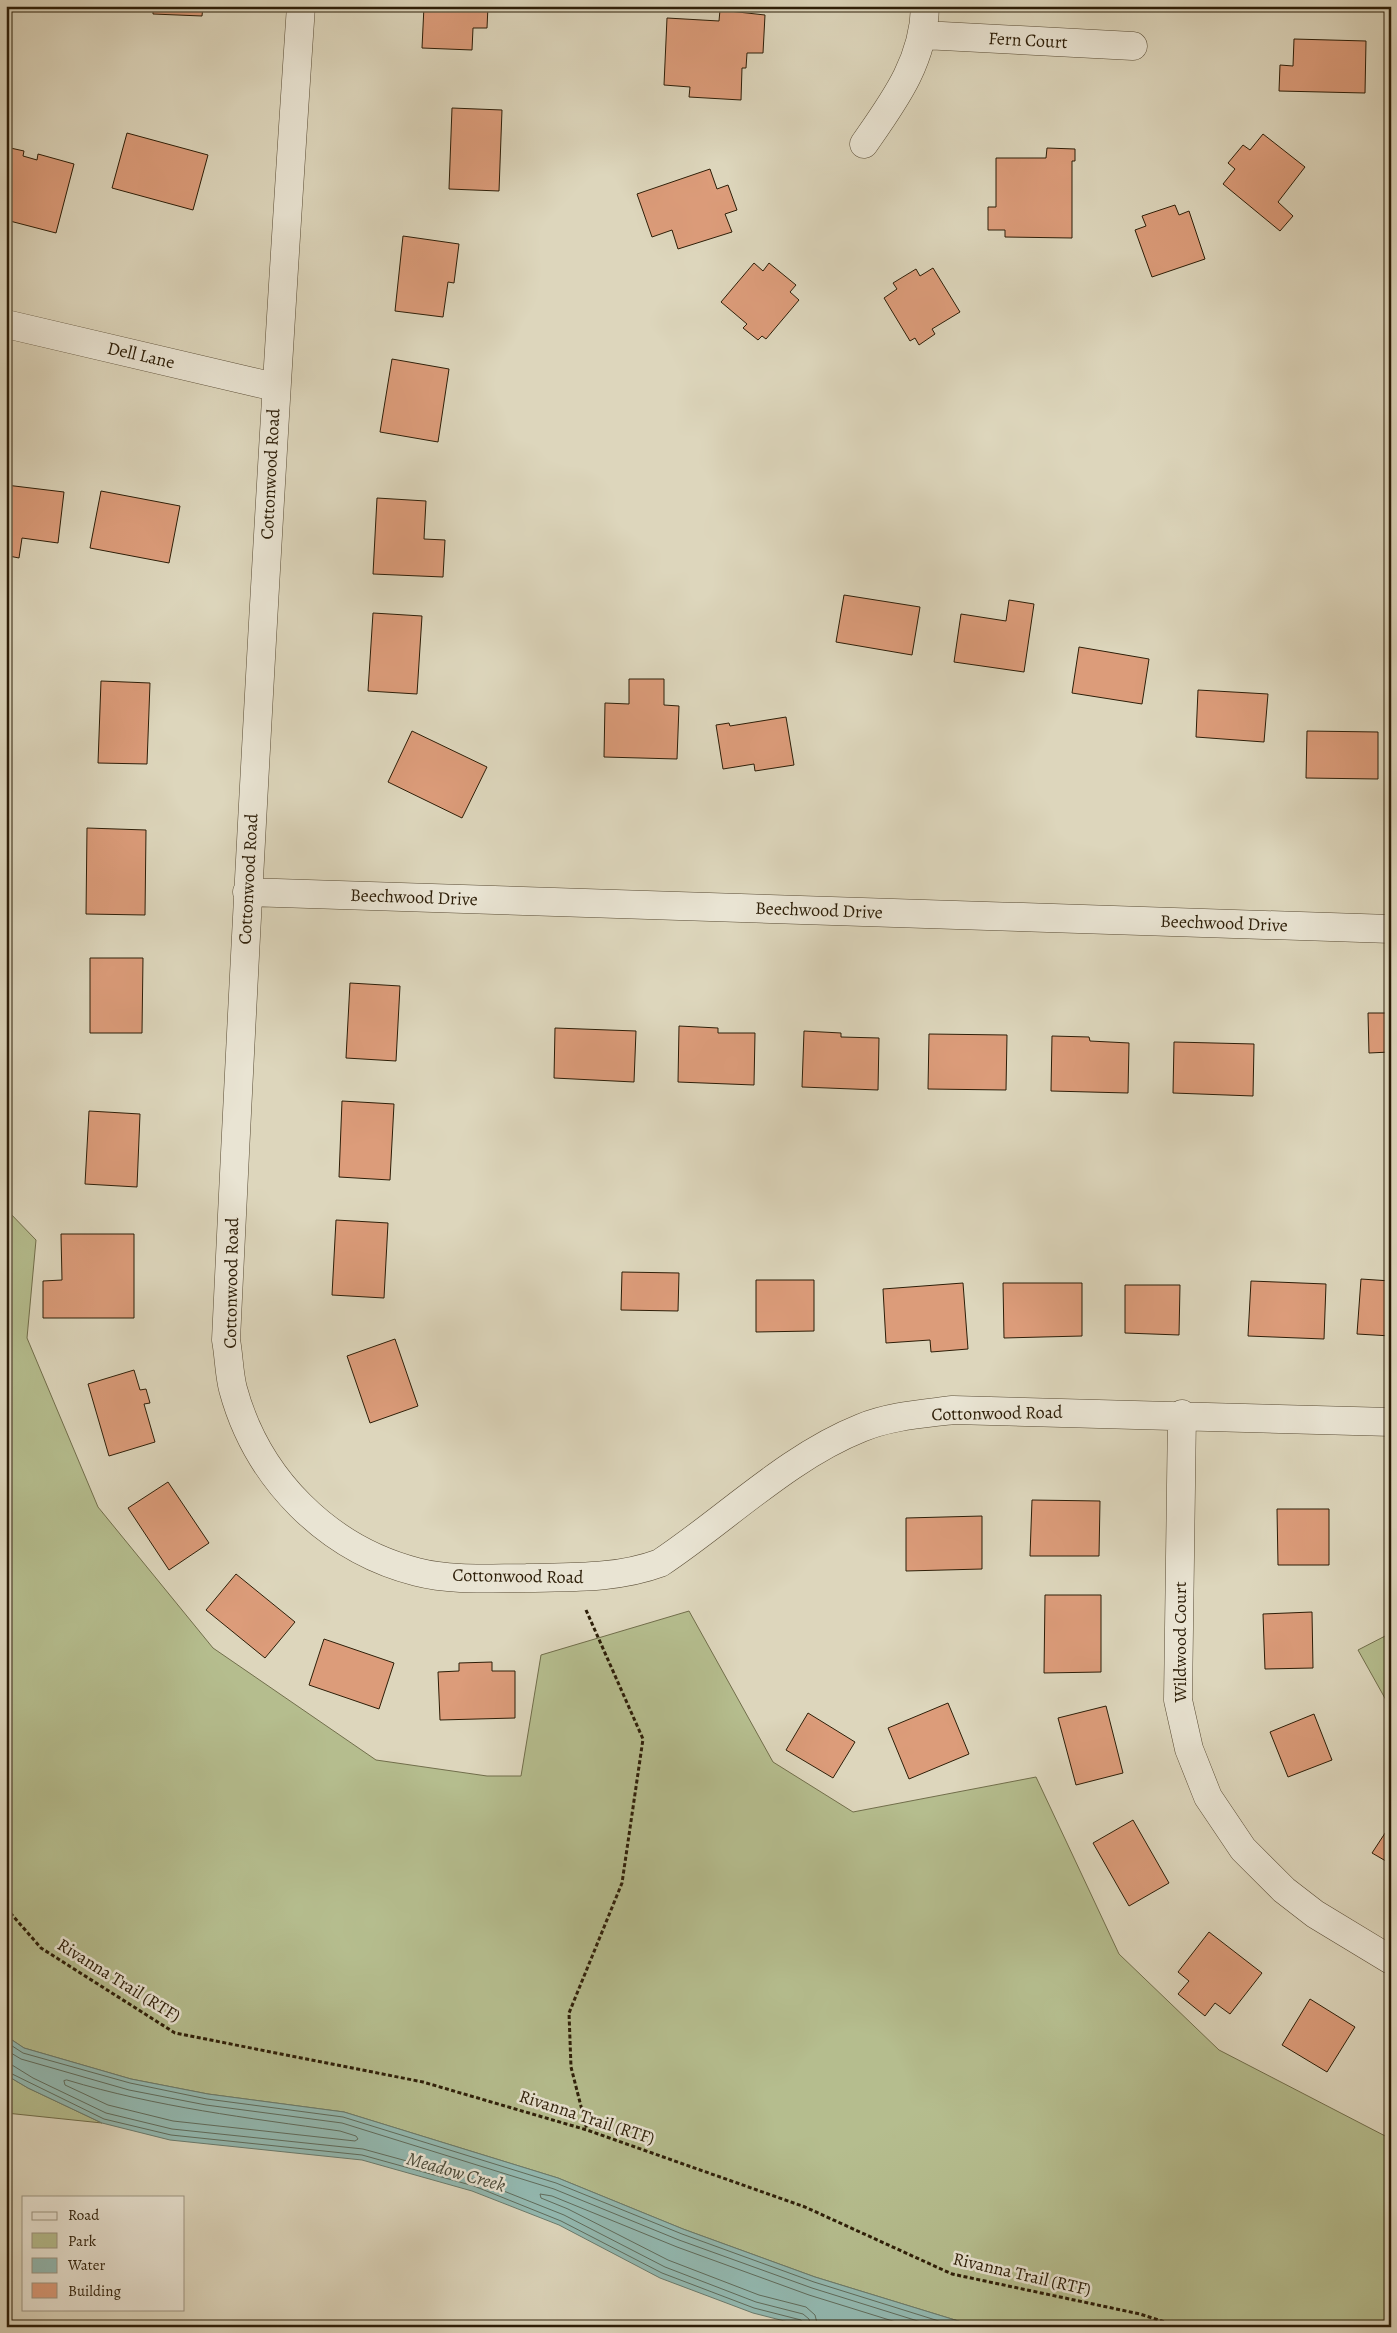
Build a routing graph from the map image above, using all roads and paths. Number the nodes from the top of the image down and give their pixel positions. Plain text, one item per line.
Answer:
1 (301, 6) edge
2 (925, 6) edge
3 (923, 35) junction
4 (1133, 46) dead end
5 (864, 144) dead end
6 (6, 324) edge
7 (275, 387) junction
8 (247, 892) junction
9 (1391, 928) edge
10 (1182, 1414) junction
11 (1391, 1422) edge
12 (583, 1602) dead end
13 (6, 1908) edge
14 (1391, 1960) edge
15 (587, 2130) junction
16 (1180, 2327) edge

1 - 7 street, Cottonwood Road
2 - 3 street
3 - 4 street, Fern Court
3 - 5 street
6 - 7 street, Dell Lane
7 - 8 street, Cottonwood Road
8 - 9 street, Beechwood Drive
8 - 10 street, Cottonwood Road
10 - 11 street, Cottonwood Road
10 - 14 street, Wildwood Court
12 - 15 path
13 - 15 path, Rivanna Trail (RTF)
15 - 16 path, Rivanna Trail (RTF)

